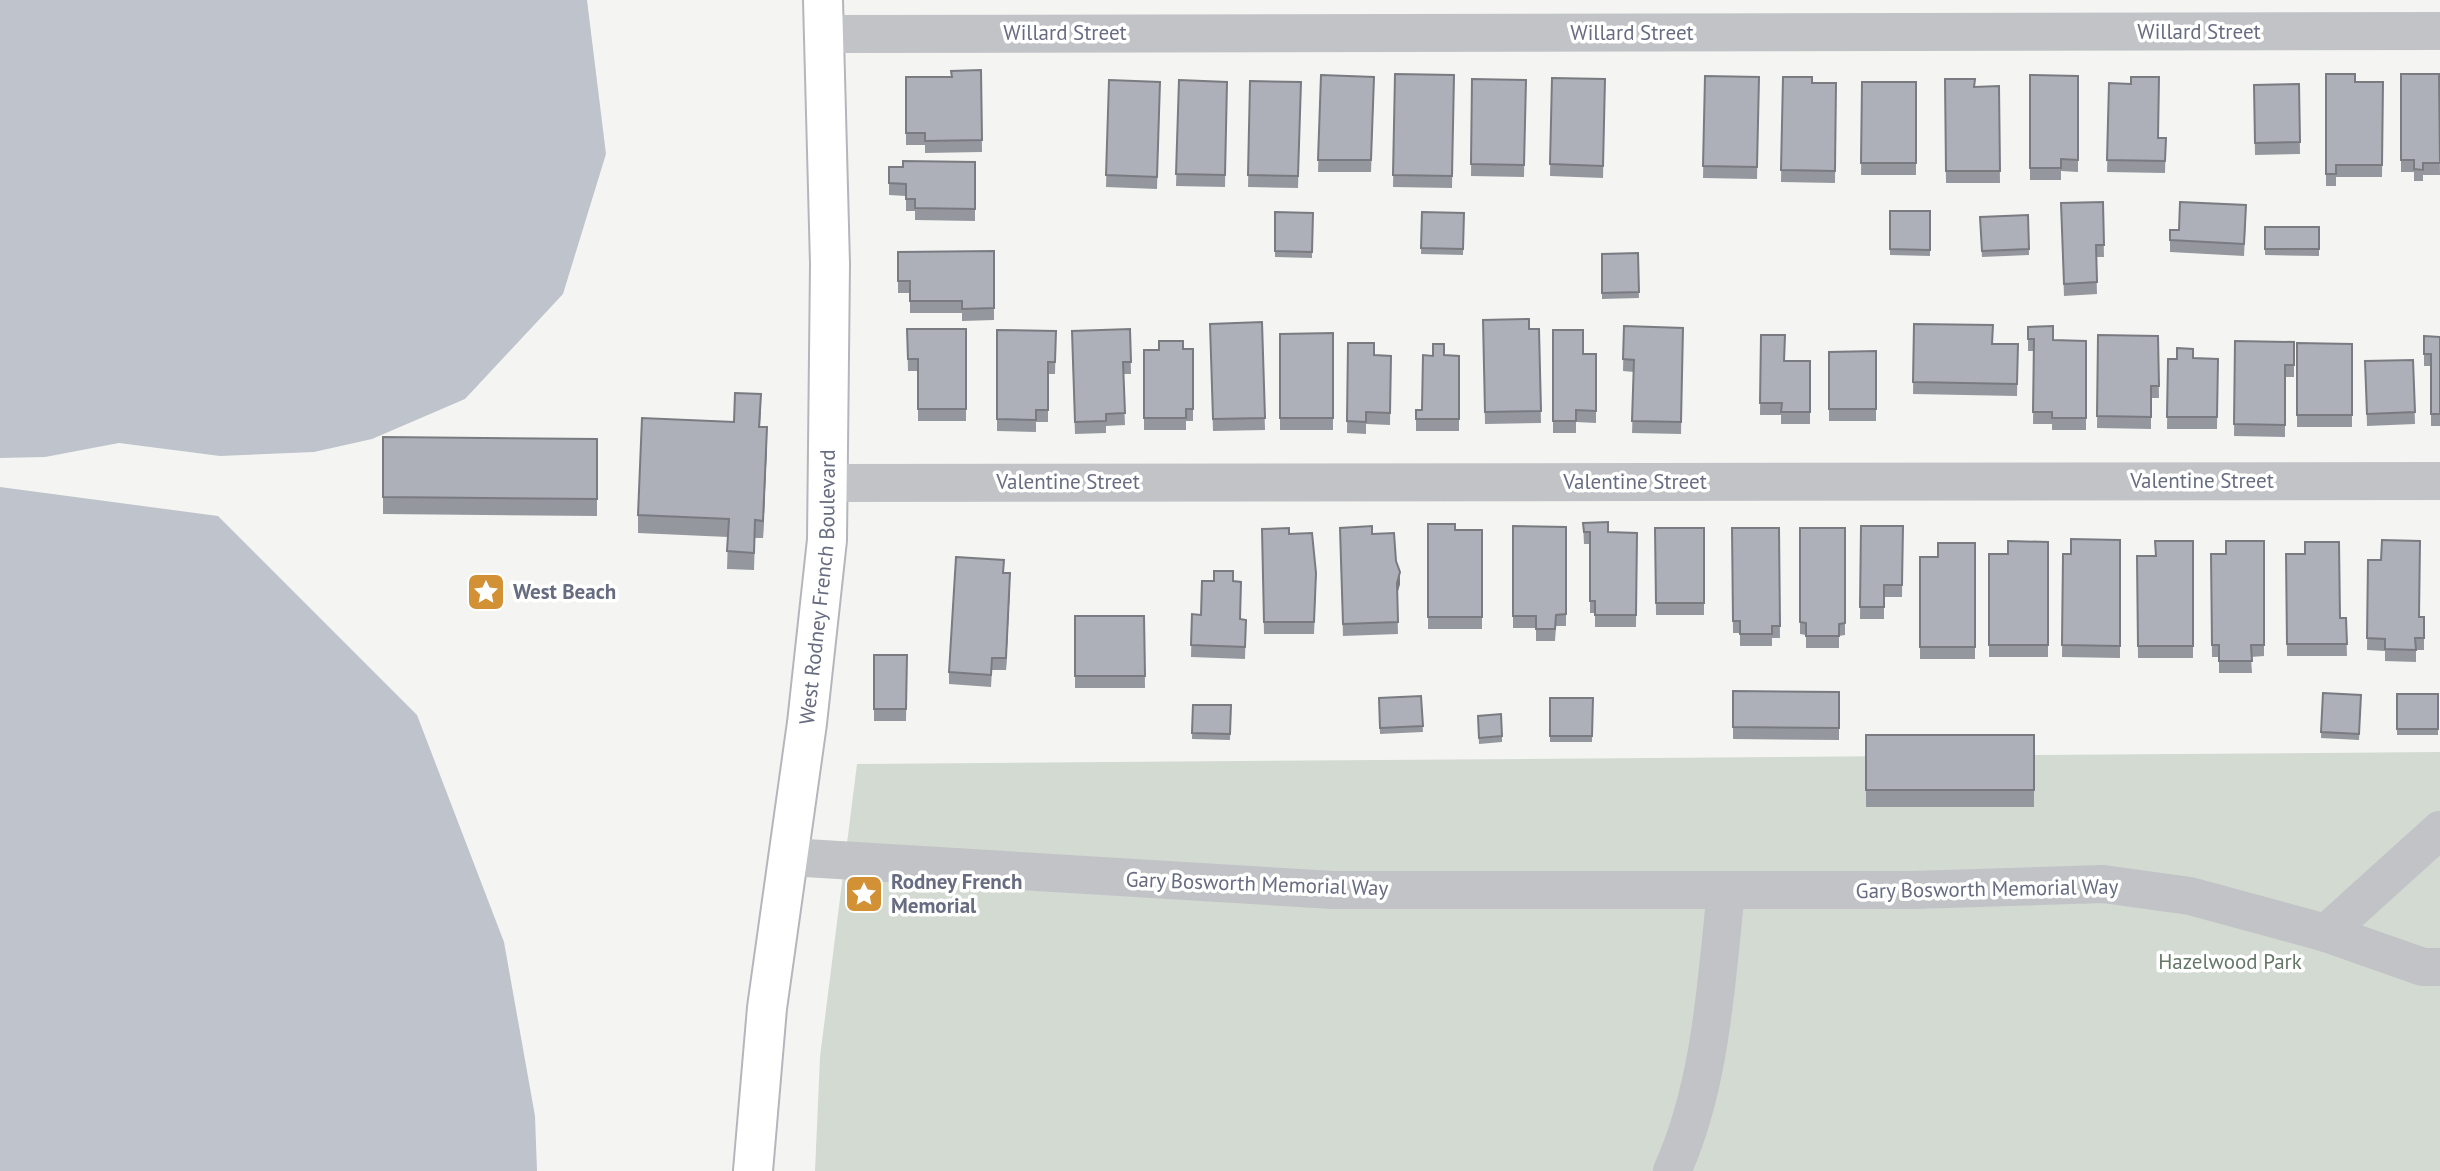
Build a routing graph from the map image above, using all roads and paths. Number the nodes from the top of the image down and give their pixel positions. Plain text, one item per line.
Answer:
1 (824, 17) edge
2 (2440, 31) edge
3 (2440, 481) edge
4 (830, 483) junction
5 (2440, 830) edge
6 (789, 858) junction
7 (1726, 891) junction
8 (2326, 933) junction
9 (2440, 967) edge
10 (753, 1171) edge
11 (1672, 1171) edge

1 - 2 street, Willard Street
1 - 4 main road, West Rodney French Boulevard
3 - 4 street, Valentine Street
4 - 6 main road, West Rodney French Boulevard
5 - 8 street
6 - 7 street, Gary Bosworth Memorial Way
6 - 10 main road, West Rodney French Boulevard
7 - 8 street, Gary Bosworth Memorial Way
7 - 11 street
8 - 9 street, Gary Bosworth Memorial Way

